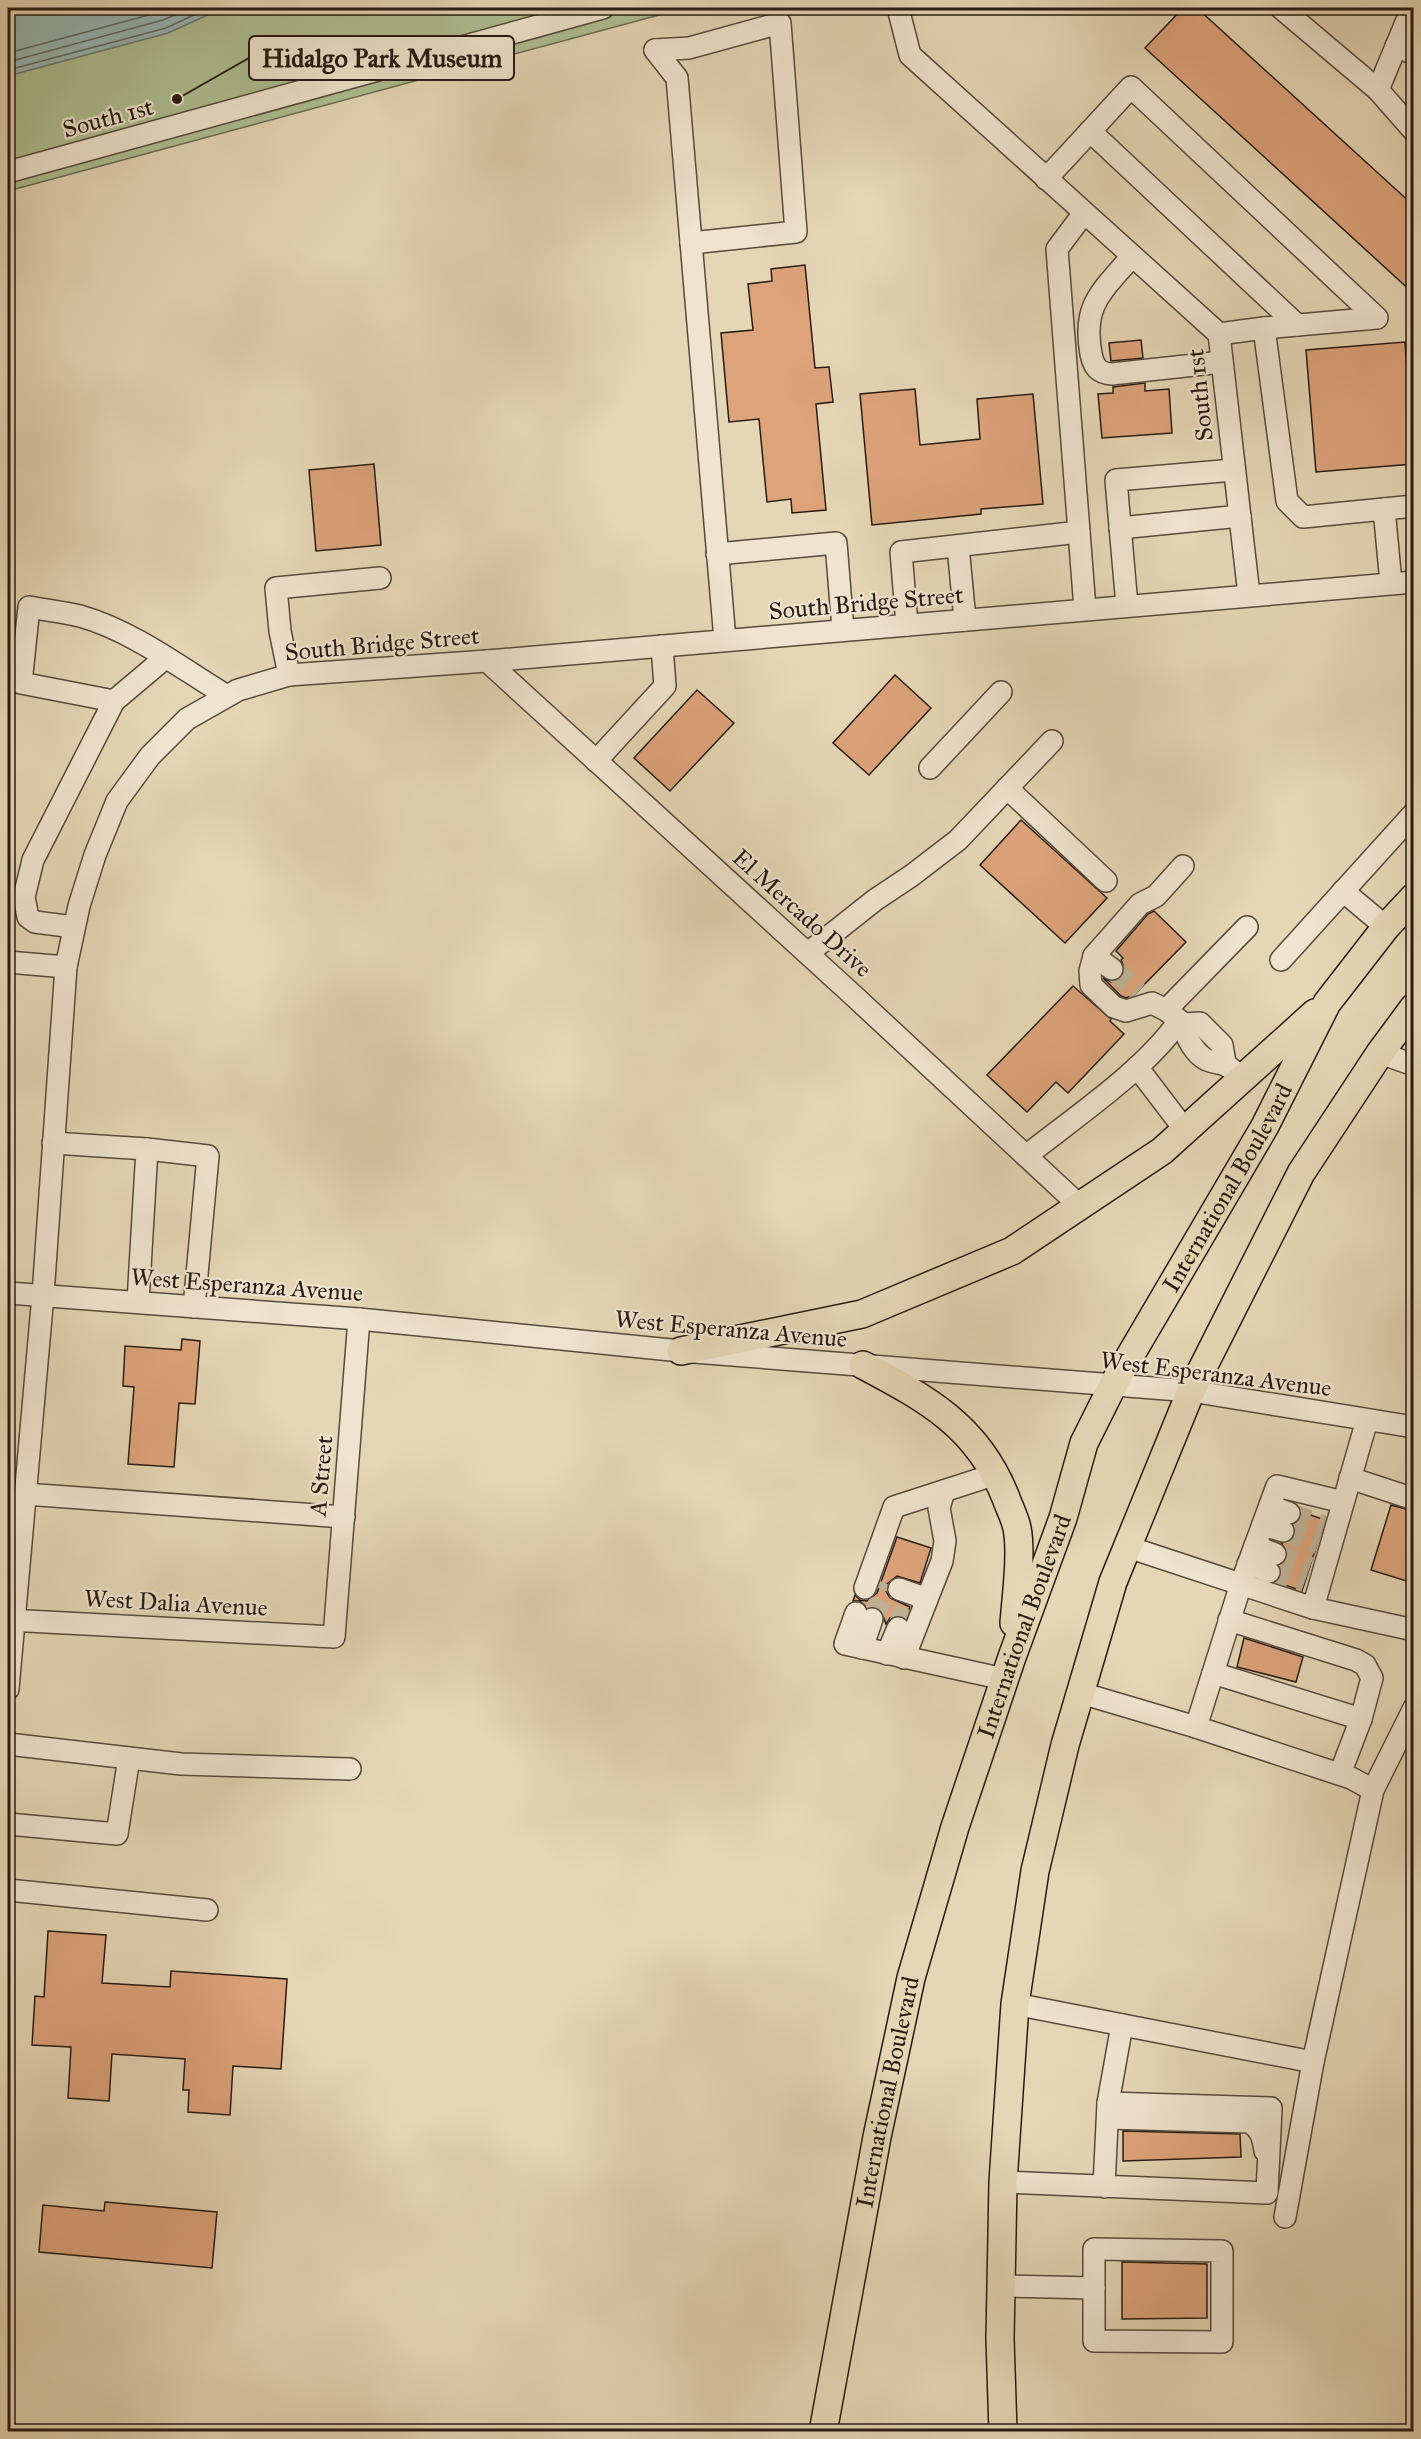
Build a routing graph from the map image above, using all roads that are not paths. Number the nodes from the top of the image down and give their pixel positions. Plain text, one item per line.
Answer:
1 (603, 8) edge
2 (898, 8) edge
3 (1281, 8) edge
4 (1412, 8) edge
5 (1405, 50) edge
6 (1378, 90) junction
7 (1090, 131) junction
8 (1413, 131) edge
9 (8, 172) edge
10 (1046, 179) junction
11 (1084, 213) junction
12 (691, 243) junction
13 (1132, 256) junction
14 (1297, 325) junction
15 (1264, 327) junction
16 (1219, 334) junction
17 (1222, 362) junction
18 (1234, 470) junction
19 (1413, 506) edge
20 (1384, 509) junction
21 (1240, 516) junction
22 (1120, 528) junction
23 (1079, 532) junction
24 (958, 546) junction
25 (717, 554) junction
26 (380, 578) dead end
27 (1413, 582) edge
28 (1391, 583) junction
29 (1249, 595) junction
30 (1127, 606) junction
31 (1085, 609) junction
32 (965, 620) junction
33 (907, 624) junction
34 (843, 630) junction
35 (725, 640) junction
36 (662, 646) junction
37 (165, 658) junction
38 (487, 661) junction
39 (290, 675) junction
40 (1001, 692) dead end
41 (227, 696) junction
42 (114, 701) junction
43 (1052, 741) dead end
44 (596, 760) junction
45 (930, 768) dead end
46 (1007, 788) junction
47 (1413, 813) edge
48 (1183, 866) dead end
49 (1106, 880) dead end
50 (1343, 891) junction
51 (1413, 897) edge
52 (74, 927) junction
53 (1247, 927) dead end
54 (1386, 927) junction
55 (808, 953) junction
56 (1094, 956) junction
57 (1281, 960) dead end
58 (8, 962) edge
59 (66, 967) junction
60 (1112, 969) tunnel mouth
61 (1327, 1003) junction
62 (1413, 1007) edge
63 (1164, 1010) junction
64 (1380, 1053) junction
65 (1413, 1065) edge
66 (1137, 1067) junction
67 (1234, 1071) junction
68 (1185, 1130) junction
69 (53, 1143) junction
70 (147, 1149) junction
71 (1026, 1156) junction
72 (1080, 1206) junction
73 (8, 1293) edge
74 (43, 1296) junction
75 (138, 1302) junction
76 (194, 1307) junction
77 (359, 1318) junction
78 (681, 1351) junction
79 (863, 1365) junction
80 (1113, 1385) junction
81 (1191, 1391) junction
82 (1367, 1420) junction
83 (1413, 1427) edge
84 (996, 1474) junction
85 (1350, 1478) junction
86 (944, 1491) junction
87 (25, 1494) junction
88 (1413, 1499) edge
89 (1343, 1502) junction
90 (344, 1517) junction
91 (1128, 1547) junction
92 (1272, 1563) tunnel mouth
93 (1248, 1565) junction
94 (1314, 1584) junction
95 (894, 1590) junction
96 (11, 1620) edge
97 (1229, 1620) junction
98 (1413, 1630) edge
99 (334, 1637) joint
100 (881, 1653) junction
101 (1008, 1668) junction
102 (1213, 1673) junction
103 (8, 1689) edge
104 (1081, 1693) junction
105 (1413, 1708) edge
106 (1361, 1719) junction
107 (1196, 1727) junction
108 (8, 1744) edge
109 (129, 1758) junction
110 (350, 1769) dead end
111 (1340, 1774) junction
112 (1373, 1790) junction
113 (8, 1824) edge
114 (8, 1890) edge
115 (207, 1910) dead end
116 (1015, 2004) junction
117 (1122, 2025) junction
118 (1313, 2062) junction
119 (1108, 2110) junction
120 (1003, 2182) junction
121 (1104, 2187) junction
122 (1285, 2217) dead end
123 (1001, 2286) junction
124 (1094, 2288) junction
125 (823, 2432) edge
126 (1003, 2432) edge

1 - 9 street, South 1st
2 - 10 street, South 1st
3 - 6 street
4 - 5 street
5 - 6 street
6 - 8 street
7 - 10 street
7 - 14 street
7 - 14 street
10 - 11 street, South 1st
11 - 13 street, South 1st
11 - 23 street
12 - 12 street
12 - 25 street
13 - 16 street, South 1st
13 - 17 street
14 - 15 street
15 - 16 street
15 - 20 street
16 - 17 street, South 1st
17 - 18 street, South 1st
18 - 21 street, South 1st
18 - 22 street
19 - 20 street
20 - 28 street
21 - 22 street
21 - 29 street, South 1st
22 - 30 street
23 - 24 street
23 - 31 street
24 - 32 street
24 - 33 street
25 - 34 street
25 - 35 street
26 - 39 street
27 - 28 street, South Bridge Street
28 - 29 street, South Bridge Street
29 - 30 street, South Bridge Street
30 - 31 street, South Bridge Street
31 - 32 street, South Bridge Street
32 - 33 street, South Bridge Street
33 - 34 street, South Bridge Street
34 - 35 street, South Bridge Street
35 - 36 street, South Bridge Street
36 - 38 street, South Bridge Street
36 - 44 street
37 - 41 street
37 - 42 street
37 - 42 street
38 - 39 street, South Bridge Street
38 - 44 street, El Mercado Drive
39 - 41 street, South Bridge Street
40 - 45 street
41 - 52 street, South Bridge Street
42 - 52 street
43 - 46 street
44 - 55 street, El Mercado Drive
46 - 49 street
46 - 55 street
47 - 50 street
48 - 56 street
50 - 54 street
50 - 57 street
51 - 54 main road, International Boulevard
52 - 59 street, South Bridge Street
53 - 63 street
54 - 61 main road, International Boulevard
55 - 71 street, El Mercado Drive
56 - 60 street
56 - 63 street
58 - 59 street
59 - 69 street, South Bridge Street
61 - 67 main road
61 - 80 main road, International Boulevard
62 - 64 main road
63 - 66 street
63 - 67 street
64 - 65 street
64 - 81 main road
66 - 68 street
66 - 71 street
67 - 68 main road
68 - 72 main road
69 - 70 street
69 - 74 street, South Bridge Street
70 - 75 street
70 - 76 street
71 - 72 street, El Mercado Drive
72 - 78 main road
73 - 74 street, West Esperanza Avenue
74 - 75 street, West Esperanza Avenue
74 - 87 street, South Bridge Street
75 - 76 street, West Esperanza Avenue
76 - 77 street, West Esperanza Avenue
77 - 78 street, West Esperanza Avenue
77 - 90 street, A Street
78 - 79 street, West Esperanza Avenue
79 - 80 street, West Esperanza Avenue
79 - 84 main road
80 - 81 street, West Esperanza Avenue
80 - 101 main road, International Boulevard
81 - 82 street, West Esperanza Avenue
81 - 91 main road
82 - 83 street, West Esperanza Avenue
82 - 85 street
84 - 86 street
84 - 101 main road
85 - 88 street
85 - 89 street
86 - 95 street
86 - 95 street
87 - 90 street
87 - 96 street, South Bridge Street
89 - 93 street
89 - 94 street
90 - 99 street, A Street
91 - 93 street
91 - 104 main road
92 - 93 street
93 - 94 street
93 - 97 street
94 - 98 street
95 - 100 street
96 - 99 street, West Dalia Avenue
96 - 103 street, South Bridge Street
97 - 102 street
97 - 106 street
100 - 100 street
100 - 101 street
101 - 125 main road, International Boulevard
102 - 106 street
102 - 107 street
104 - 107 street
104 - 116 main road
105 - 112 street
106 - 111 street
107 - 111 street
108 - 109 street
109 - 110 street
109 - 113 street
111 - 112 street
112 - 118 street
114 - 115 street
116 - 117 street
116 - 120 main road
117 - 118 street
117 - 119 street
118 - 122 street
119 - 121 street
119 - 121 street
120 - 121 street
120 - 123 main road
123 - 124 street
123 - 126 main road
124 - 124 street

